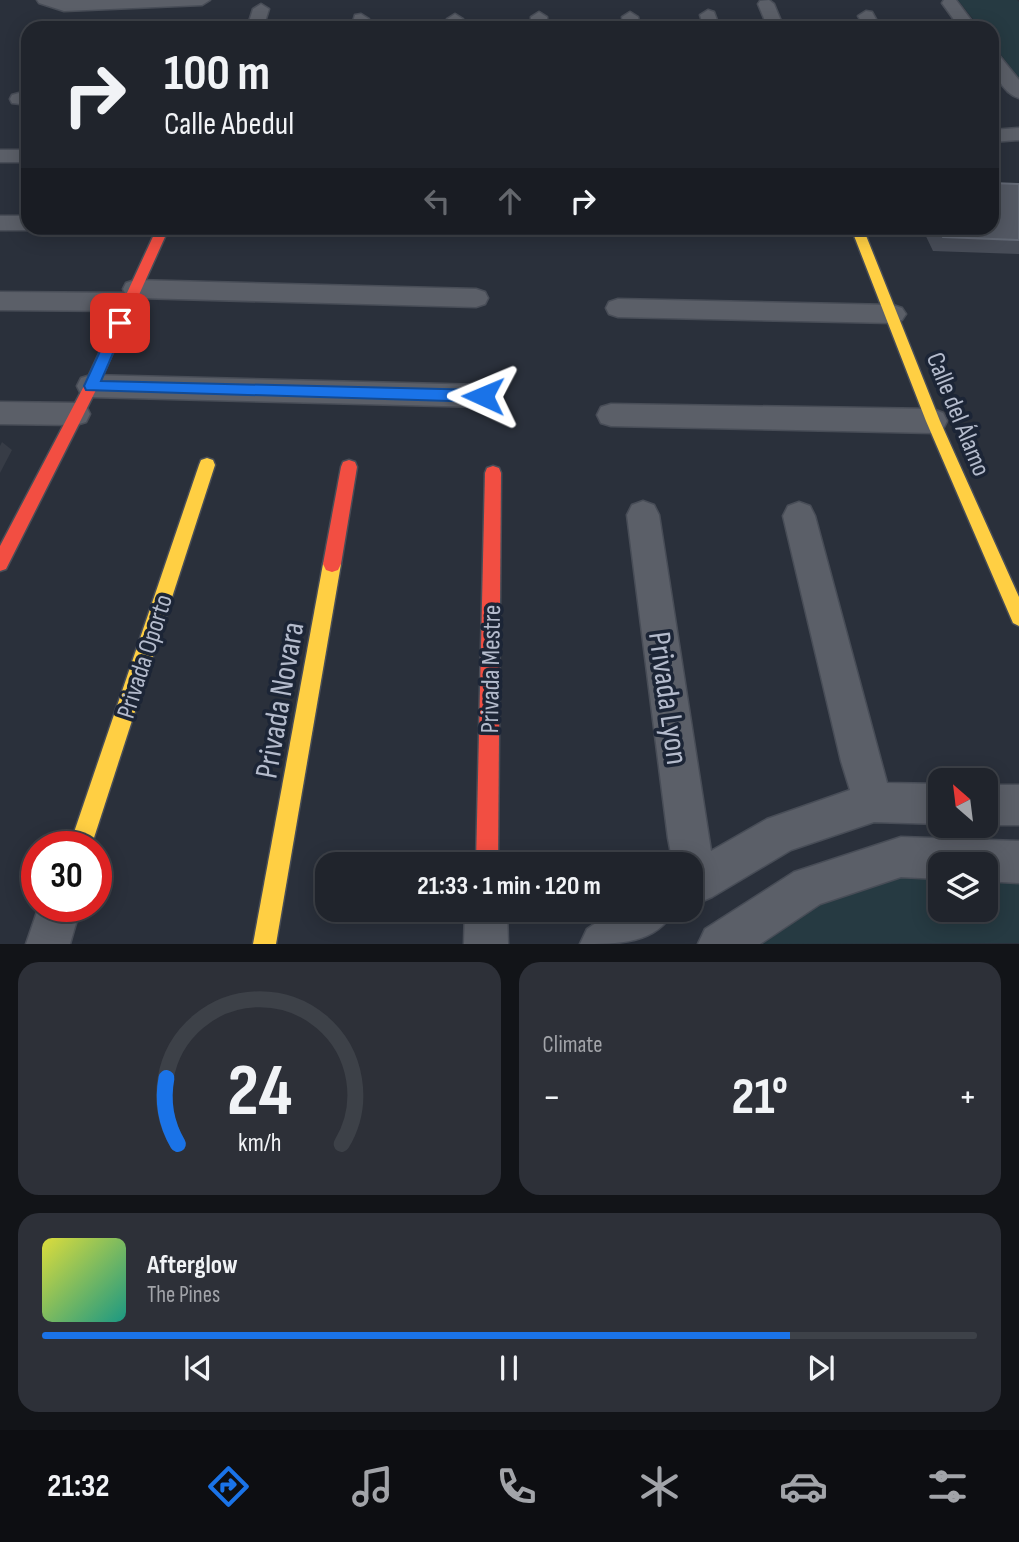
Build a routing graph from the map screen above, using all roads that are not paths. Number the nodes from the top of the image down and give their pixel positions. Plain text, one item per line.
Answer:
1 (45, 0) edge
2 (202, 0) edge
3 (950, 3) dead end
4 (766, 4) dead end
5 (261, 9) dead end
6 (257, 21) edge
7 (773, 21) edge
8 (964, 21) edge
9 (999, 67) edge
10 (1019, 92) edge
11 (1019, 134) edge
12 (999, 135) edge
13 (0, 156) edge
14 (21, 156) edge
15 (0, 223) edge
16 (21, 223) edge
17 (160, 235) edge
18 (859, 235) edge
19 (132, 296) junction
20 (476, 298) dead end
21 (0, 302) edge
22 (618, 308) dead end
23 (893, 314) junction
24 (91, 386) junction
25 (483, 396) dead end
26 (0, 413) edge
27 (76, 414) junction
28 (611, 415) dead end
29 (933, 421) junction
30 (207, 465) dead end
31 (349, 467) dead end
32 (494, 473) dead end
33 (643, 515) dead end
34 (799, 516) dead end
35 (2, 557) edge
36 (1019, 617) edge
37 (874, 802) junction
38 (928, 803) edge
39 (998, 804) edge
40 (1019, 805) edge
41 (85, 831) edge
42 (487, 852) edge
43 (690, 852) edge
44 (1019, 862) edge
45 (703, 878) edge
46 (55, 922) edge
47 (486, 922) edge
48 (634, 922) edge
49 (48, 943) edge
50 (264, 943) edge
51 (486, 943) edge
52 (602, 943) edge
53 (720, 943) edge

1 - 2 street
3 - 8 street
4 - 7 street
5 - 6 street
9 - 10 street
11 - 12 street
13 - 14 street
15 - 16 street
17 - 19 street
18 - 23 street, Calle del Álamo
19 - 20 street
19 - 21 street
19 - 24 street
22 - 23 street
23 - 29 street, Calle del Álamo
24 - 25 street
24 - 27 street
26 - 27 street
27 - 35 street
28 - 29 street
29 - 36 street, Calle del Álamo
30 - 41 street, Privada Oporto
31 - 50 street, Privada Novara
32 - 42 street, Privada Mestre
33 - 43 street, Privada Lyon
34 - 37 street
37 - 38 street
37 - 45 street
39 - 40 street
44 - 53 street
46 - 49 street
47 - 51 street
48 - 52 street

